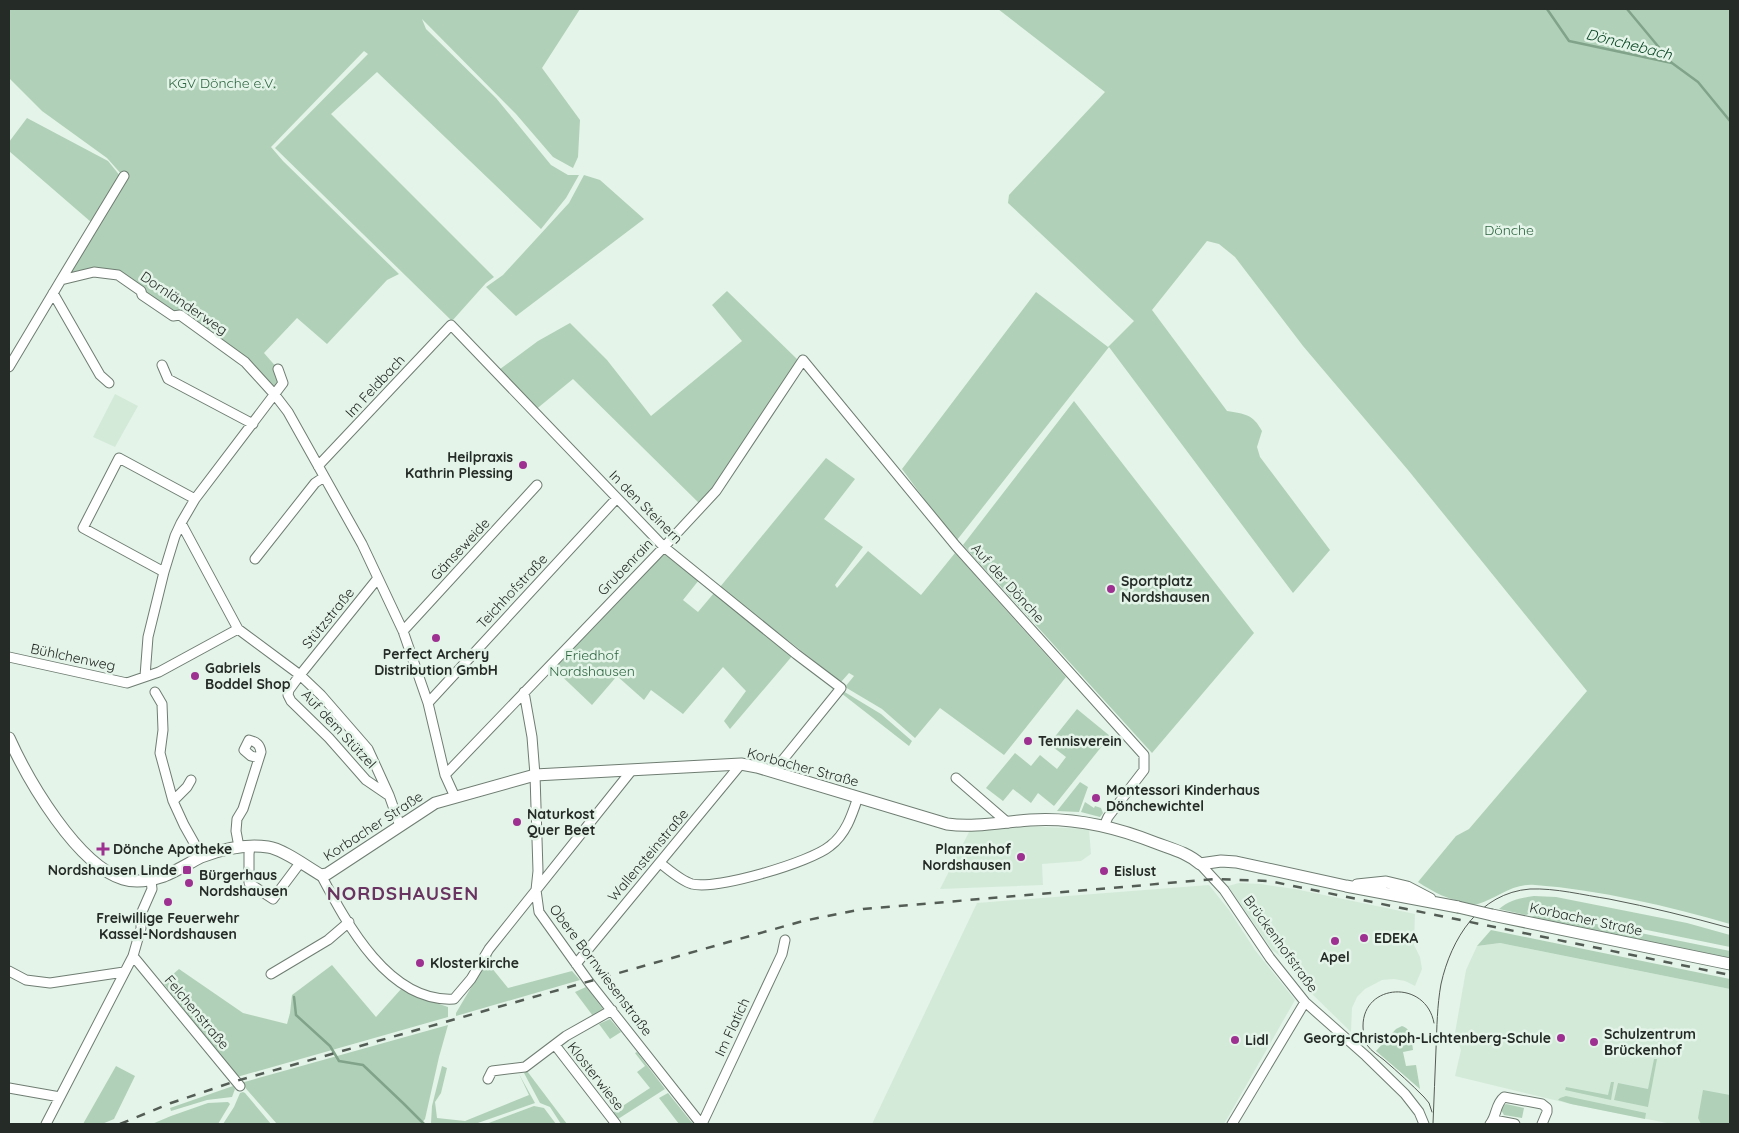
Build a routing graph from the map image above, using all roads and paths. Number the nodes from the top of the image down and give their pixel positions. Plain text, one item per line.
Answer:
1 (124, 176) dead end
2 (61, 280) junction
3 (53, 293) junction
4 (451, 324) joint
5 (803, 360) joint
6 (162, 365) dead end
7 (9, 367) edge
8 (278, 369) dead end
9 (109, 383) dead end
10 (275, 394) junction
11 (253, 424) junction
12 (318, 466) junction
13 (324, 477) junction
14 (537, 485) dead end
15 (617, 498) junction
16 (195, 499) junction
17 (180, 523) junction
18 (664, 547) junction
19 (255, 559) dead end
20 (164, 572) junction
21 (378, 578) junction
22 (238, 629) junction
23 (402, 631) junction
24 (9, 658) edge
25 (300, 675) junction
26 (145, 676) junction
27 (155, 692) dead end
28 (524, 692) junction
29 (428, 703) junction
30 (9, 738) edge
31 (259, 758) dead end
32 (742, 764) junction
33 (632, 770) junction
34 (773, 772) junction
35 (446, 775) junction
36 (535, 775) junction
37 (956, 778) dead end
38 (191, 780) dead end
39 (389, 795) junction
40 (455, 797) junction
41 (858, 797) junction
42 (173, 801) junction
43 (1008, 823) junction
44 (400, 826) junction
45 (1104, 826) junction
46 (245, 846) junction
47 (202, 857) junction
48 (300, 863) junction
49 (660, 863) junction
50 (1200, 864) junction
51 (321, 875) junction
52 (151, 880) junction
53 (536, 890) junction
54 (349, 922) junction
55 (785, 940) dead end
56 (133, 956) junction
57 (576, 964) junction
58 (1730, 964) edge
59 (9, 971) edge
60 (124, 972) junction
61 (271, 974) dead end
62 (1305, 1002) junction
63 (612, 1010) junction
64 (555, 1045) junction
65 (488, 1079) dead end
66 (240, 1086) dead end
67 (9, 1088) edge
68 (60, 1097) junction
69 (1492, 1122) edge
70 (46, 1124) edge
71 (616, 1124) edge
72 (701, 1124) edge
73 (1232, 1124) edge
74 (1424, 1124) edge
75 (1515, 1124) edge
76 (1542, 1124) edge

1 - 2 street
2 - 3 street
2 - 10 street, Dornländerweg
3 - 7 street
3 - 9 street
4 - 12 street, Im Feldbach
4 - 15 street, In den Steinern
5 - 18 street, Grubenrain
5 - 45 street, Auf der Dönche
6 - 11 street
8 - 10 street
10 - 11 street
10 - 12 street
11 - 16 street
12 - 13 street
13 - 19 street
13 - 21 street
14 - 23 street, Gänseweide
15 - 18 street, In den Steinern
15 - 29 street, Teichhofstraße
16 - 17 street
16 - 20 street
17 - 20 street
17 - 22 street
18 - 28 street, Grubenrain
18 - 34 street, In den Steinern
20 - 26 street
21 - 23 street
21 - 25 street, Stützstraße
22 - 25 street
22 - 26 street, Bühlchenweg
23 - 29 street
24 - 26 street, Bühlchenweg
25 - 39 street
25 - 39 street, Auf dem Stützel
27 - 42 street
28 - 35 street, Grubenrain
28 - 36 street, Obere Bornwiesenstraße
29 - 35 street
30 - 52 street, Korbacher Straße
31 - 46 street
32 - 33 street, Korbacher Straße
32 - 34 street, Korbacher Straße
32 - 49 street, Wallensteinstraße
33 - 36 street, Korbacher Straße
33 - 53 street
34 - 41 street, Korbacher Straße
35 - 40 street
36 - 40 street, Korbacher Straße
36 - 53 street, Obere Bornwiesenstraße
37 - 43 street
38 - 42 street
39 - 44 street
40 - 44 street, Korbacher Straße
41 - 43 street, Korbacher Straße
41 - 49 street
42 - 47 street
43 - 45 street, Korbacher Straße
44 - 51 street, Korbacher Straße
45 - 50 street, Korbacher Straße
46 - 47 street, Korbacher Straße
46 - 48 street, Korbacher Straße
46 - 48 street
47 - 52 street, Korbacher Straße
48 - 51 street, Korbacher Straße
49 - 57 street, Wallensteinstraße
50 - 58 street, Korbacher Straße, bridge
50 - 62 street, Brückenhofstraße
51 - 54 street
52 - 56 street
53 - 54 street
53 - 57 street, Obere Bornwiesenstraße
54 - 61 street
55 - 72 street, Im Flatich
56 - 60 street
56 - 66 street, Felchenstraße
57 - 63 street, Obere Bornwiesenstraße
59 - 60 street
60 - 68 street
62 - 73 street
62 - 74 street, Brückenhofstraße
63 - 64 street, Klosterwiese
63 - 72 street, Obere Bornwiesenstraße
64 - 65 street, Klosterwiese
64 - 71 street, Klosterwiese
67 - 68 street
68 - 70 street
69 - 75 street
69 - 76 street

